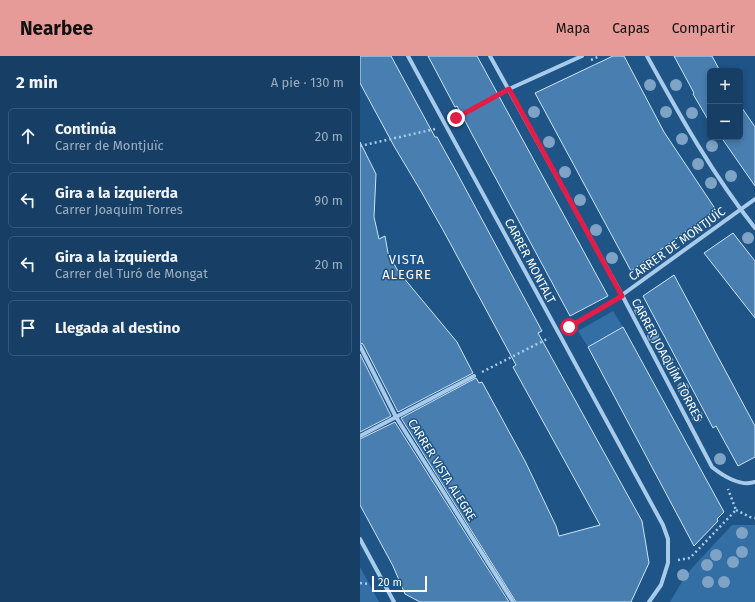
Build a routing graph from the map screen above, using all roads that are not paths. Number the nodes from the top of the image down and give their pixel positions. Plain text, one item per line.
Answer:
1 (408, 56) edge
2 (490, 56) edge
3 (582, 56) edge
4 (647, 56) edge
5 (509, 89) junction
6 (755, 199) edge
7 (741, 210) junction
8 (755, 228) edge
9 (622, 296) junction
10 (360, 346) edge
11 (474, 376) road end
12 (396, 417) junction
13 (360, 436) edge
14 (755, 482) edge
15 (360, 539) edge
16 (394, 602) edge
17 (513, 602) edge
18 (649, 602) edge

1 - 18 street, CARRER MONTALT
2 - 5 street, CARRER JOAQUÍM TORRES
3 - 5 street
4 - 7 street
5 - 9 street, CARRER JOAQUÍM TORRES
6 - 7 street, CARRER DE MONTJUÏC
7 - 8 street
7 - 9 street, CARRER DE MONTJUÏC
9 - 14 street, CARRER JOAQUÍM TORRES
10 - 12 street, CARRER VISTA ALEGRE
11 - 12 street
12 - 13 street
12 - 17 street, CARRER VISTA ALEGRE
15 - 16 street

